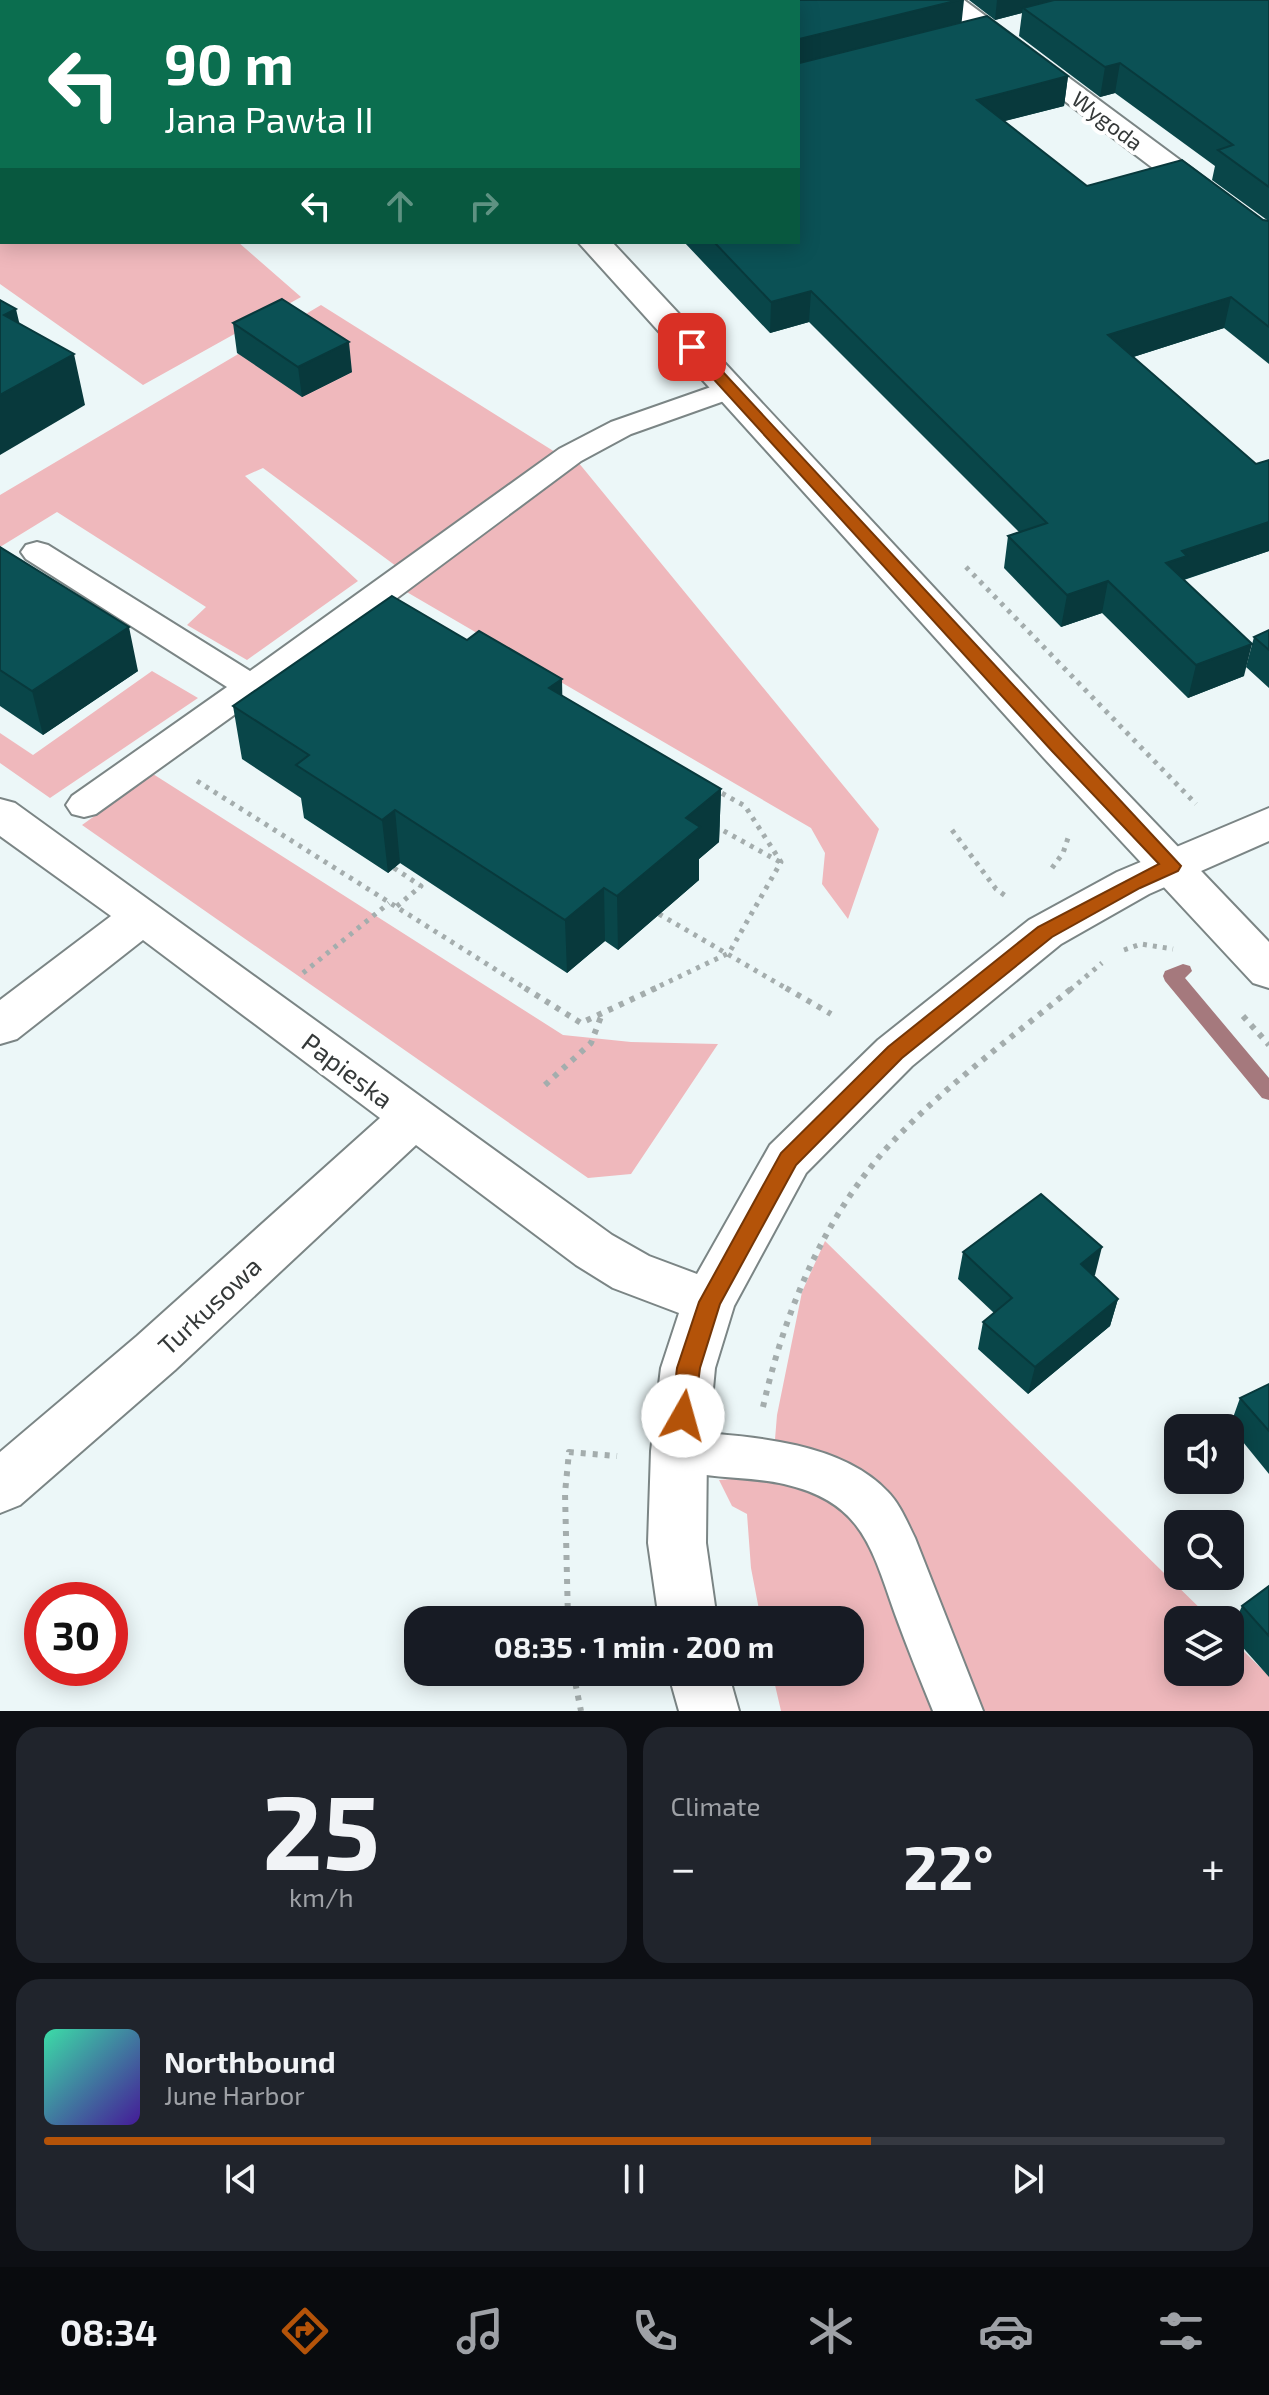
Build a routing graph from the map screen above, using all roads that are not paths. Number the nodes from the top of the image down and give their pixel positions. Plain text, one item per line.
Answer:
1 (946, 0) edge
2 (1004, 28) junction
3 (950, 42) edge
4 (1269, 241) edge
5 (596, 244) edge
6 (731, 389) junction
7 (37, 552) dead end
8 (251, 687) junction
9 (84, 805) dead end
10 (0, 814) edge
11 (1269, 823) edge
12 (1172, 866) junction
13 (143, 916) junction
14 (1268, 970) edge
15 (0, 1026) edge
16 (412, 1118) junction
17 (709, 1302) junction
18 (679, 1456) junction
19 (0, 1487) edge
20 (686, 1606) edge
21 (702, 1686) edge
22 (709, 1711) edge
23 (958, 1711) edge

1 - 2 street, Wygoda
2 - 3 street
2 - 4 street, Wygoda
5 - 6 street
6 - 8 lane
6 - 12 street
7 - 8 lane
8 - 9 lane
10 - 13 street, Papieska
11 - 12 street
12 - 14 street
12 - 17 street
13 - 15 street
13 - 16 street, Papieska
16 - 17 street, Papieska
16 - 19 street, Turkusowa
17 - 18 street
18 - 20 street
18 - 23 lane
21 - 22 street

